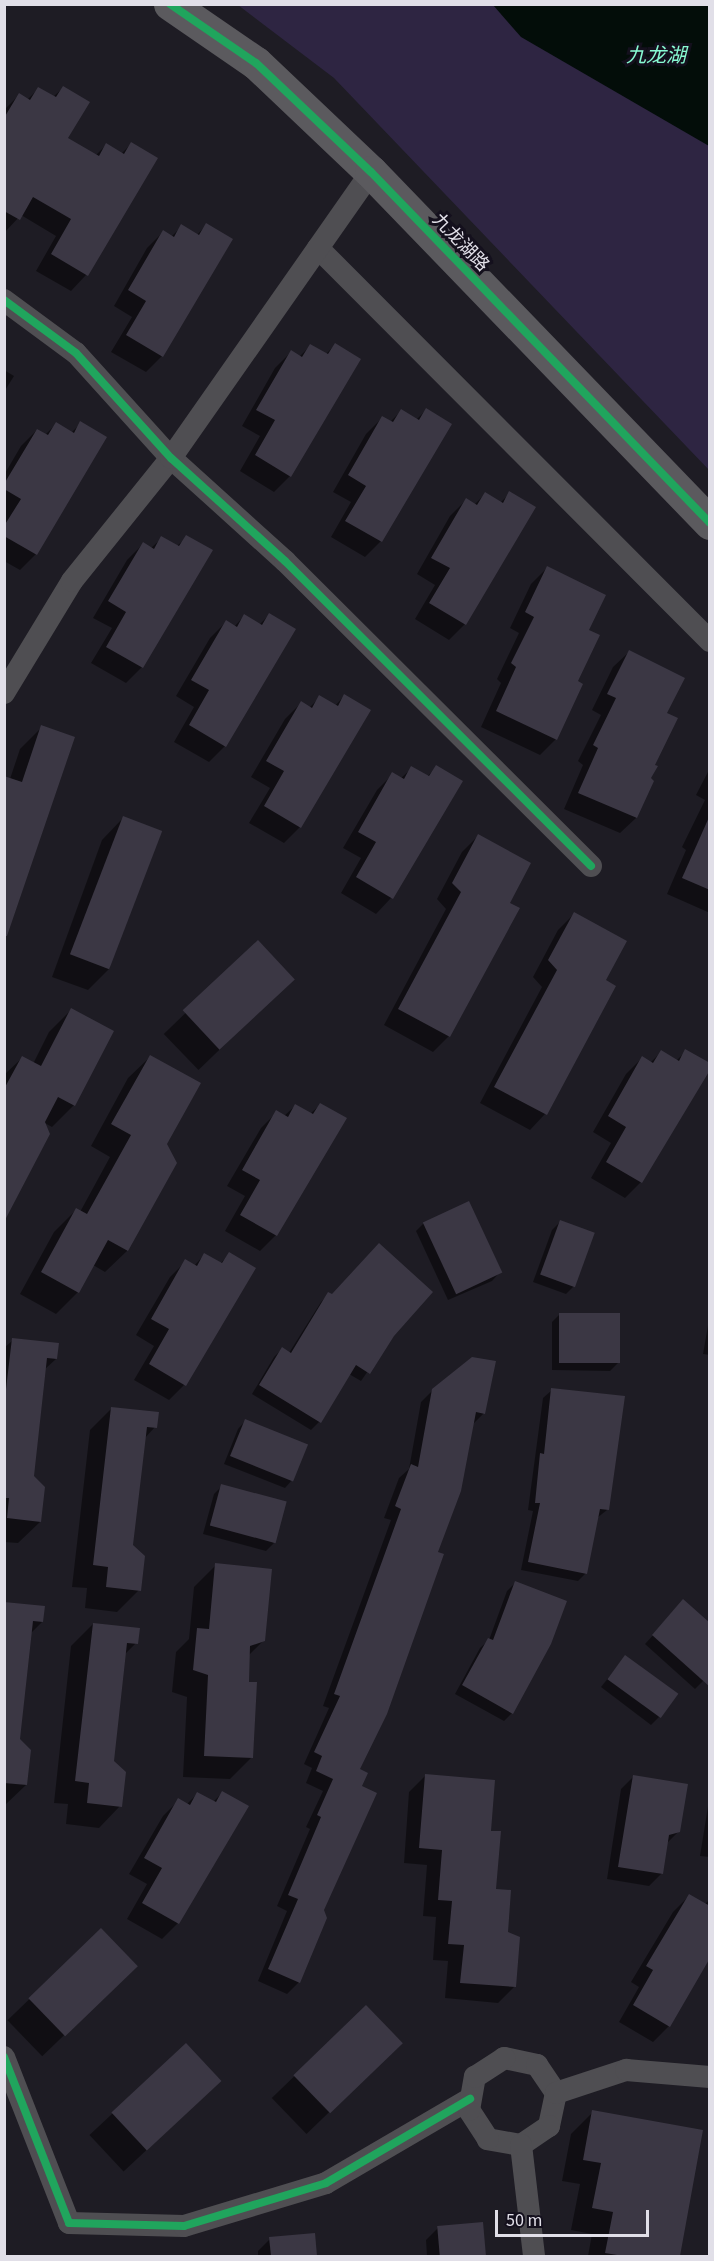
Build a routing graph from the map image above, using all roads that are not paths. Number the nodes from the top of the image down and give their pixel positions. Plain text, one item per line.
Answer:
1 (170, 4) edge
2 (371, 172) junction
3 (318, 248) junction
4 (4, 300) edge
5 (171, 458) junction
6 (710, 524) edge
7 (710, 641) edge
8 (4, 693) edge
9 (591, 866) dead end
10 (4, 2057) edge
11 (710, 2077) edge
12 (556, 2093) junction
13 (470, 2098) junction
14 (521, 2145) junction
15 (534, 2256) edge

1 - 2 street, 九龙湖路
2 - 3 street
2 - 6 street, 九龙湖路
3 - 5 street
3 - 7 street
4 - 5 street
5 - 8 street
5 - 9 street
10 - 13 street
11 - 12 street
12 - 13 street
12 - 14 street
13 - 14 street
14 - 15 street

